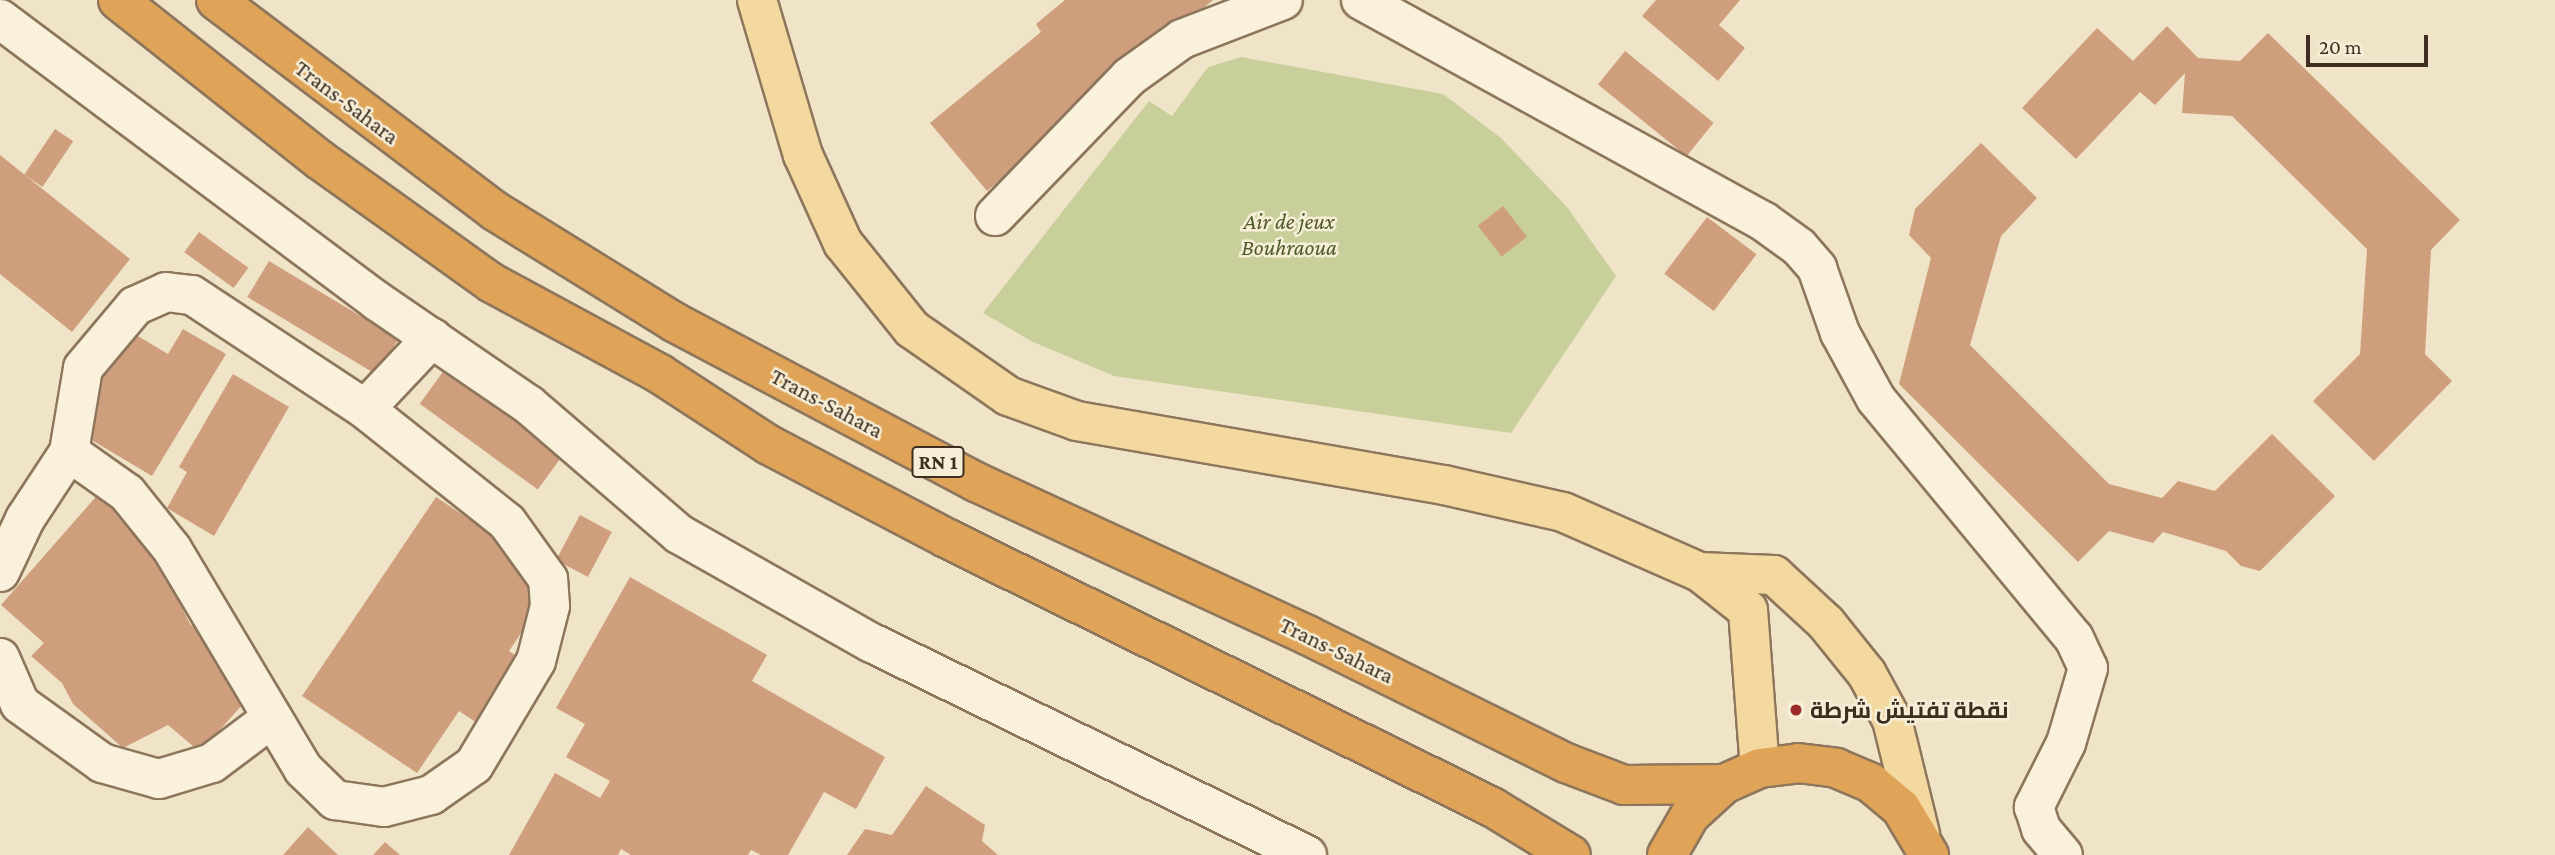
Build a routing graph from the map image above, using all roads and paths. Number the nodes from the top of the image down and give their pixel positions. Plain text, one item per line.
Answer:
1 (118, 0) edge
2 (216, 0) edge
3 (757, 0) edge
4 (1283, 0) edge
5 (1361, 0) edge
6 (0, 19) edge
7 (995, 216) dead end
8 (432, 338) junction
9 (365, 409) junction
10 (69, 452) junction
11 (0, 572) edge
12 (1700, 572) junction
13 (0, 658) edge
14 (272, 718) junction
15 (1760, 768) junction
16 (1724, 784) junction
17 (1924, 845) edge
18 (1307, 855) edge
19 (1571, 855) edge
20 (1667, 855) edge
21 (2063, 855) edge

1 - 19 highway
2 - 16 highway, Trans-Sahara / RN 1
3 - 12 main road
4 - 7 street
5 - 21 street
6 - 8 street
8 - 9 street
8 - 18 street
9 - 10 street
9 - 14 street
10 - 11 street
10 - 14 street
12 - 15 main road
12 - 17 main road
13 - 14 street
15 - 16 highway
15 - 17 highway
16 - 20 highway

